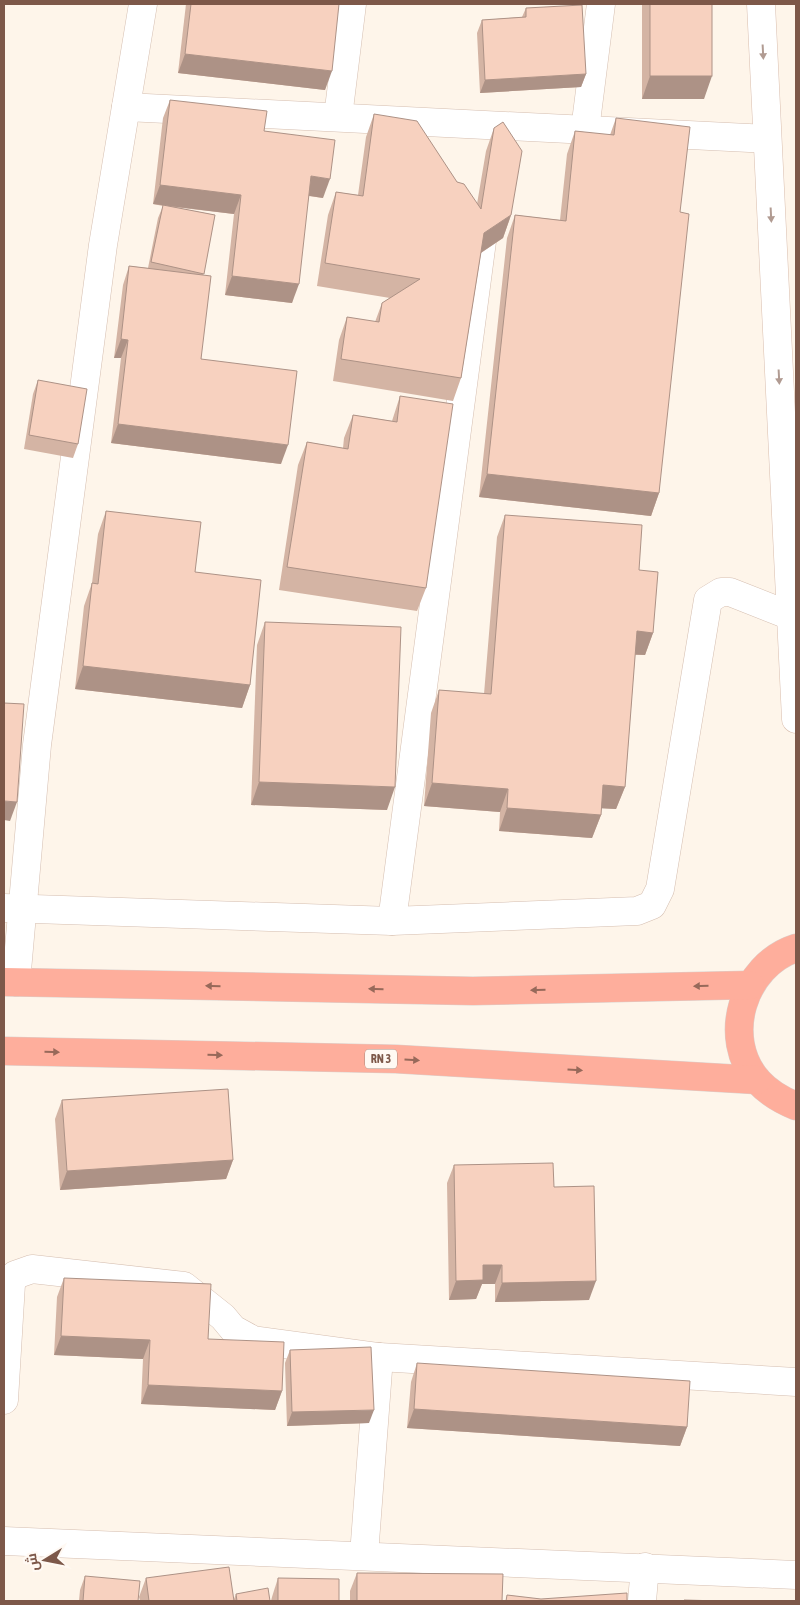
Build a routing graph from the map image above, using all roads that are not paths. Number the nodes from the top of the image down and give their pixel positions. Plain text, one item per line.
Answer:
1 (143, 4) edge
2 (352, 4) edge
3 (601, 4) edge
4 (761, 4) edge
5 (126, 107) junction
6 (338, 117) junction
7 (498, 124) junction
8 (584, 130) junction
9 (767, 139) junction
10 (494, 154) edge
11 (487, 203) edge
12 (794, 618) edge
13 (796, 719) edge
14 (13, 908) edge
15 (392, 921) junction
16 (796, 948) edge
17 (10, 982) edge
18 (750, 985) junction
19 (4, 1051) edge
20 (757, 1080) junction
21 (796, 1106) edge
22 (378, 1357) junction
23 (796, 1382) edge
24 (4, 1400) edge
25 (4, 1541) edge
26 (364, 1555) junction
27 (645, 1567) junction
28 (796, 1575) edge
29 (642, 1601) edge

1 - 5 street
2 - 6 street
3 - 8 street
4 -> 9 street
5 - 6 street
5 - 14 street
6 - 7 street
7 - 8 street
7 - 10 street
8 - 9 street
9 -> 12 street
11 - 15 street
12 - 13 street
12 - 15 street
14 - 15 street
14 - 17 street
16 - 18 highway
18 -> 17 highway
18 - 20 highway
19 -> 20 highway, RN 3
20 - 21 highway
22 - 23 street
22 - 24 street
22 - 26 street
25 - 26 street
26 - 27 street
27 - 28 street
27 - 29 street

